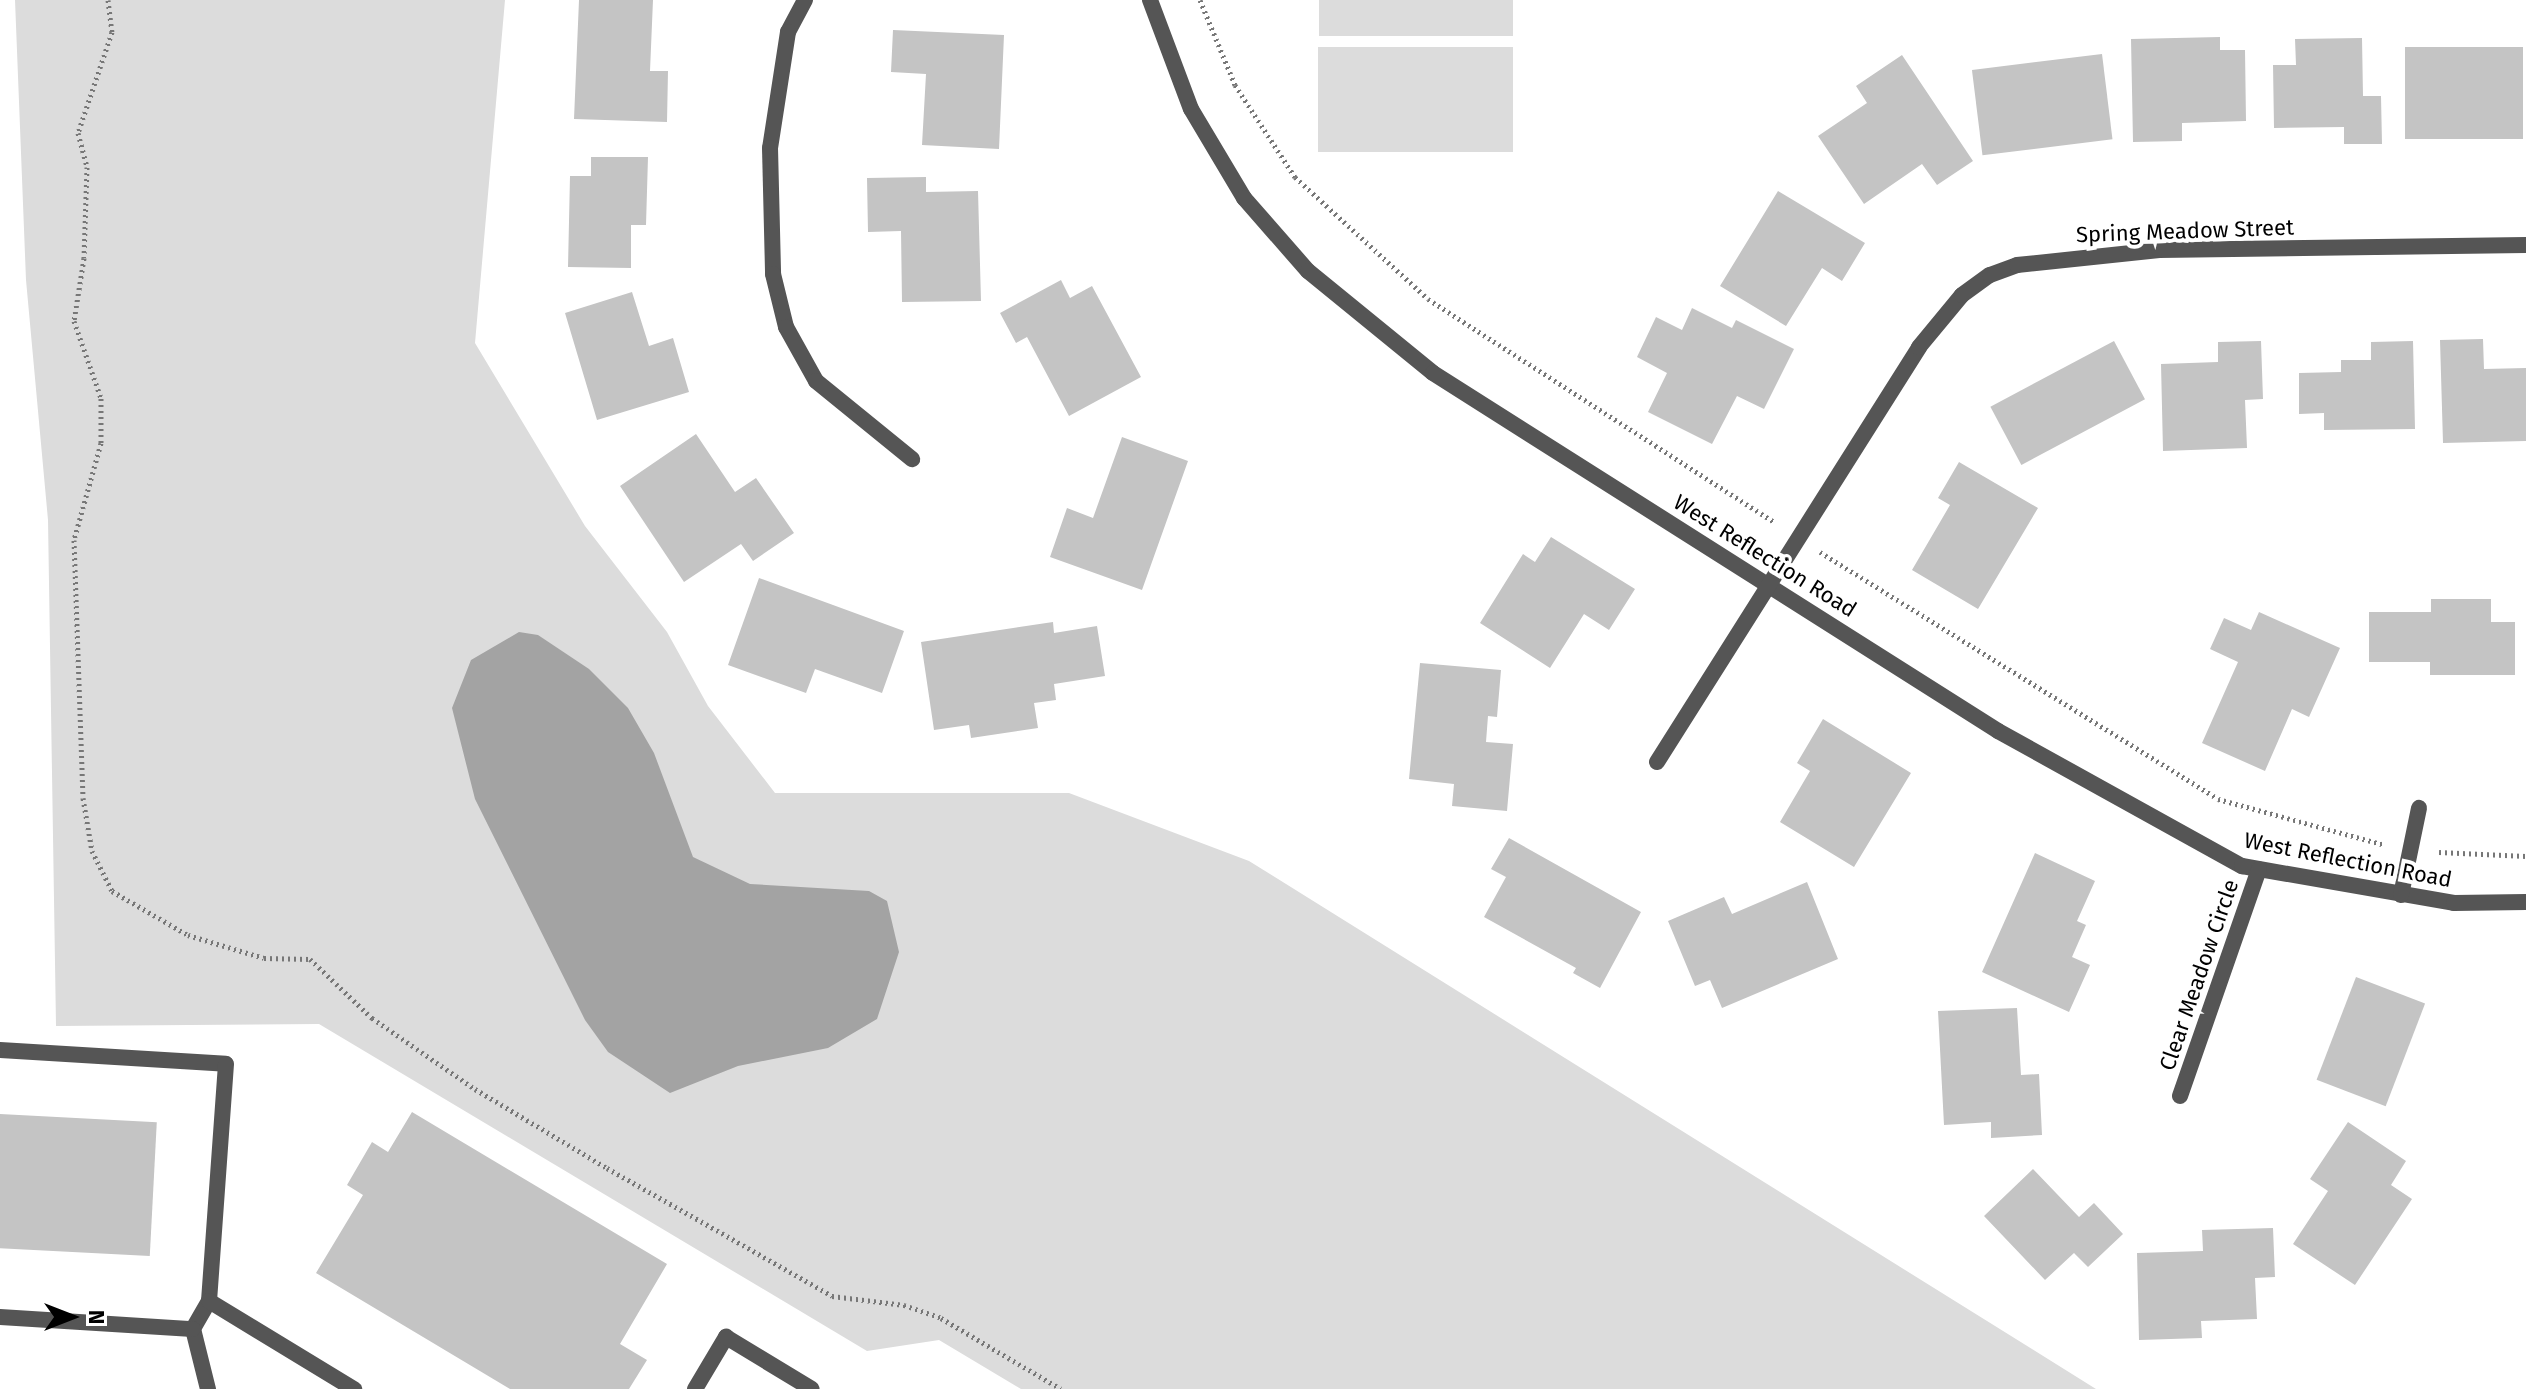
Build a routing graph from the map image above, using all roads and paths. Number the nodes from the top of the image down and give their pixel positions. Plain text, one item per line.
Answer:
1 (108, 0) edge
2 (805, 0) edge
3 (1150, 0) edge
4 (2526, 245) edge
5 (912, 459) dead end
6 (1770, 583) junction
7 (1657, 762) dead end
8 (2419, 808) dead end
9 (2259, 869) junction
10 (2401, 895) junction
11 (2526, 902) edge
12 (0, 1050) edge
13 (2180, 1096) dead end
14 (209, 1301) junction
15 (0, 1317) edge
16 (193, 1329) junction
17 (208, 1389) edge
18 (354, 1389) edge
19 (695, 1389) edge
20 (812, 1389) edge
21 (1061, 1389) edge

1 - 21 path
2 - 5 street
3 - 6 street, West Reflection Road
4 - 6 street, Spring Meadow Street
6 - 7 street, Spring Meadow Street
6 - 9 street, West Reflection Road
8 - 10 street
9 - 10 street, West Reflection Road
9 - 13 street, Clear Meadow Circle
10 - 11 street, West Reflection Road
12 - 14 street
14 - 16 street
14 - 18 street
15 - 16 street
16 - 17 street
19 - 20 street

